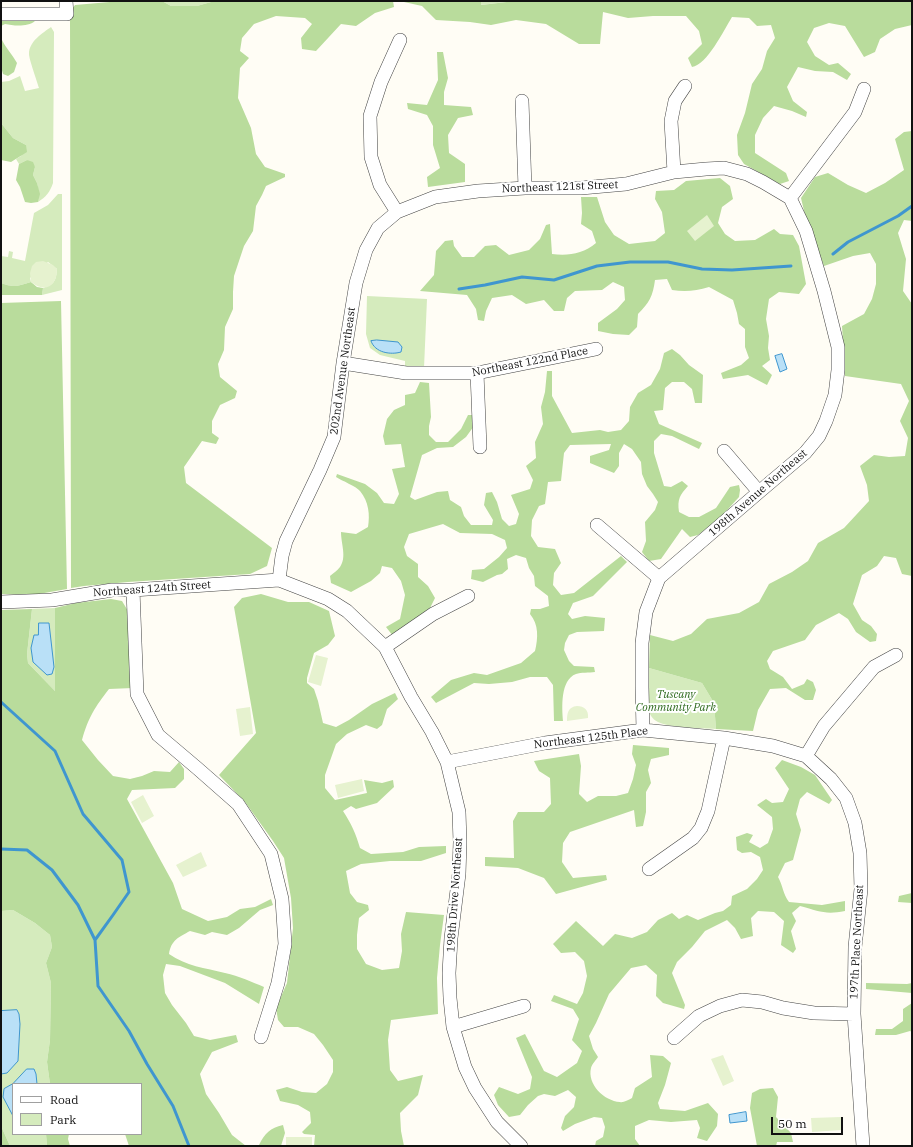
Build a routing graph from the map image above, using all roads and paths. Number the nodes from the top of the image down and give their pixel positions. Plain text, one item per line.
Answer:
1 (67, 7) edge
2 (1, 14) edge
3 (400, 40) dead end
4 (684, 86) dead end
5 (864, 89) dead end
6 (522, 100) dead end
7 (674, 172) junction
8 (524, 188) junction
9 (790, 198) junction
10 (397, 212) junction
11 (596, 349) dead end
12 (343, 363) junction
13 (477, 374) junction
14 (480, 447) dead end
15 (724, 451) dead end
16 (759, 492) junction
17 (597, 525) dead end
18 (659, 578) junction
19 (279, 580) junction
20 (133, 590) junction
21 (468, 596) dead end
22 (1, 602) edge
23 (385, 647) junction
24 (896, 655) dead end
25 (643, 730) junction
26 (724, 738) junction
27 (806, 756) junction
28 (447, 762) junction
29 (649, 869) dead end
30 (524, 1006) dead end
31 (854, 1014) junction
32 (453, 1027) junction
33 (261, 1037) dead end
34 (674, 1038) dead end
35 (521, 1146) edge
36 (863, 1146) edge

1 - 2 street
3 - 10 street
4 - 7 street
5 - 9 street
6 - 8 street
7 - 8 street, Northeast 121st Street
7 - 9 street, Northeast 121st Street
8 - 10 street, Northeast 121st Street
9 - 16 street, 198th Avenue Northeast
10 - 12 street, 202nd Avenue Northeast
11 - 13 street, Northeast 122nd Place
12 - 13 street, Northeast 122nd Place
12 - 19 street, 202nd Avenue Northeast
13 - 14 street
15 - 16 street
16 - 18 street, 198th Avenue Northeast
17 - 18 street
18 - 25 street, 198th Avenue Northeast
19 - 20 street, Northeast 124th Street
19 - 23 street, 198th Drive Northeast
20 - 22 street, Northeast 124th Street
20 - 33 street
21 - 23 street
23 - 28 street, 198th Drive Northeast
24 - 27 street
25 - 26 street, Northeast 125th Place
25 - 28 street, Northeast 125th Place
26 - 27 street, Northeast 125th Place
26 - 29 street
27 - 31 street, 197th Place Northeast
28 - 32 street, 198th Drive Northeast
30 - 32 street
31 - 34 street
31 - 36 street, 197th Place Northeast
32 - 35 street, 198th Drive Northeast

